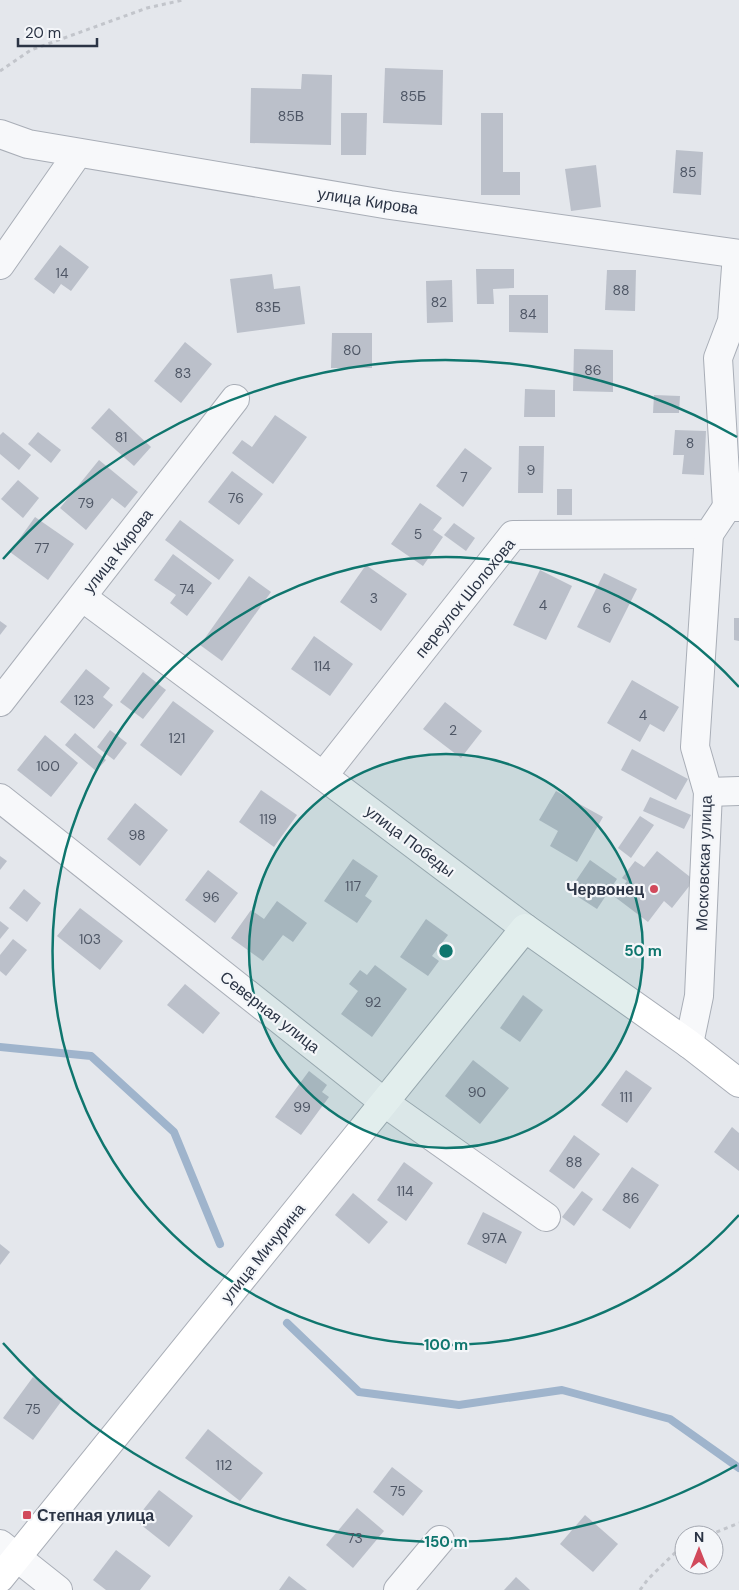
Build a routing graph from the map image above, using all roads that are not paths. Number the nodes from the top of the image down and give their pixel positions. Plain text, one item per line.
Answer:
1 (0, 134) edge
2 (78, 153) junction
3 (738, 254) edge
4 (0, 265) edge
5 (235, 400) dead end
6 (733, 507) edge
7 (709, 534) junction
8 (82, 598) junction
9 (0, 702) edge
10 (323, 776) junction
11 (739, 791) edge
12 (708, 792) junction
13 (0, 798) edge
14 (526, 928) junction
15 (689, 1044) junction
16 (739, 1083) edge
17 (385, 1103) junction
18 (546, 1217) dead end
19 (440, 1540) dead end
20 (9, 1550) edge
21 (0, 1578) edge
22 (58, 1590) edge
23 (398, 1590) edge

1 - 2 street, улица Кирова
2 - 3 street, улица Кирова
2 - 4 street
3 - 6 street
5 - 8 street, улица Кирова
6 - 7 street
7 - 10 street, переулок Шолохова
7 - 12 street, Московская улица
8 - 9 street, улица Кирова
8 - 10 street, улица Победы
10 - 14 street, улица Победы
11 - 12 street
12 - 15 street, Московская улица
13 - 17 street, Северная улица
14 - 15 street, улица Победы
14 - 17 street, улица Мичурина
15 - 16 street, улица Победы
17 - 18 street, Северная улица
17 - 20 street, улица Мичурина
19 - 23 street
20 - 21 street, улица Мичурина
20 - 22 street

